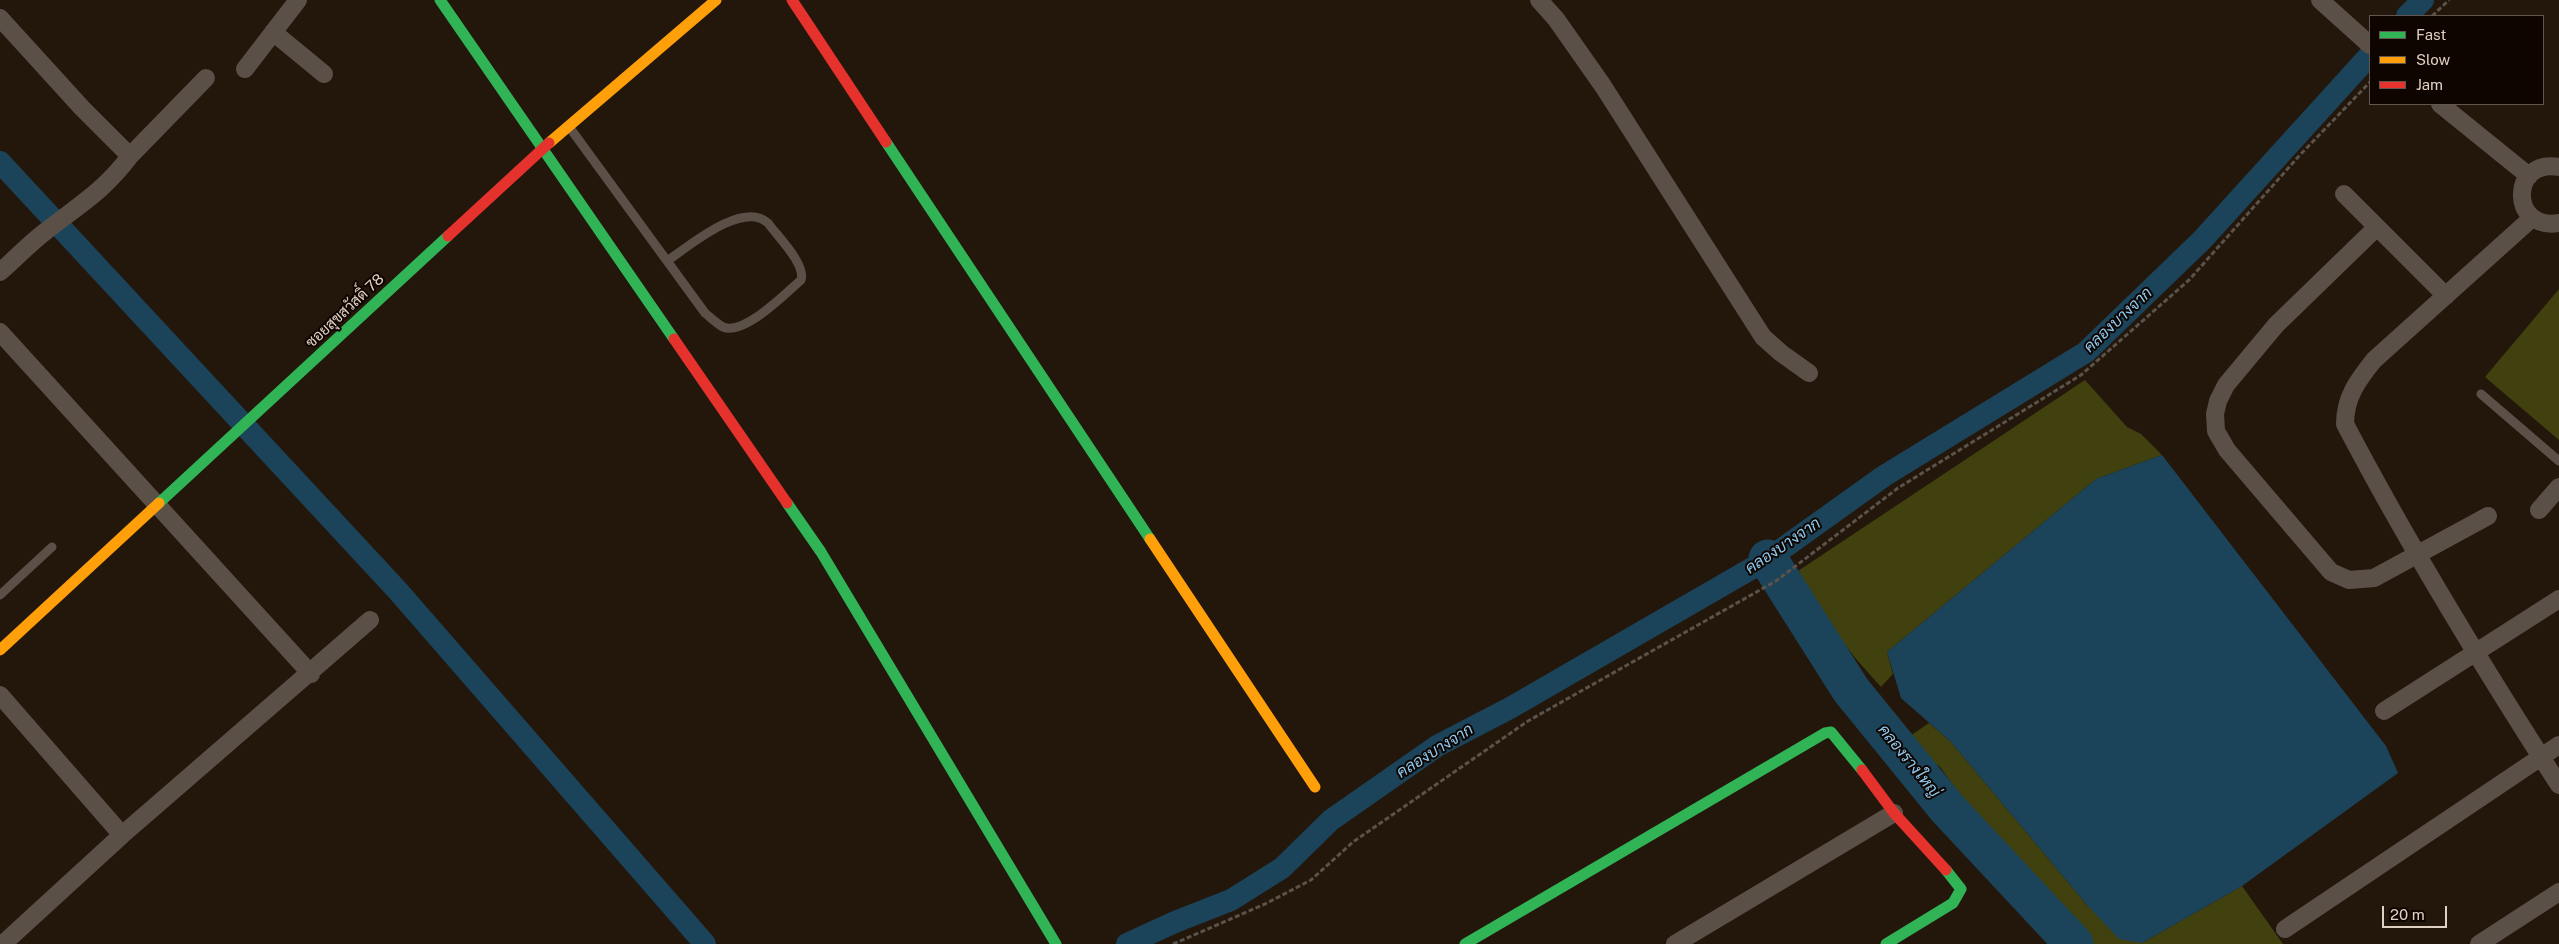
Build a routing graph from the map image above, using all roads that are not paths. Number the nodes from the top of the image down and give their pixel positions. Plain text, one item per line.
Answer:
1 (298, 0) edge
2 (440, 0) edge
3 (716, 0) edge
4 (792, 0) edge
5 (1539, 0) edge
6 (2320, 0) edge
7 (0, 18) edge
8 (273, 32) junction
9 (2369, 44) edge
10 (245, 69) dead end
11 (324, 74) dead end
12 (206, 78) dead end
13 (2441, 105) edge
14 (568, 126) junction
15 (544, 147) junction
16 (130, 156) junction
17 (2559, 167) edge
18 (2529, 176) junction
19 (2344, 194) dead end
20 (2532, 218) junction
21 (2559, 223) edge
22 (2377, 227) junction
23 (667, 261) junction
24 (0, 272) edge
25 (2446, 296) junction
26 (0, 332) edge
27 (1809, 373) dead end
28 (2481, 394) dead end
29 (2559, 461) edge
30 (2559, 487) edge
31 (157, 505) junction
32 (2539, 510) dead end
33 (2488, 516) dead end
34 (52, 547) dead end
35 (2416, 554) junction
36 (0, 595) edge
37 (2559, 599) edge
38 (370, 620) dead end
39 (0, 650) edge
40 (2474, 653) junction
41 (311, 674) junction
42 (0, 695) edge
43 (2384, 711) dead end
44 (2559, 745) edge
45 (2541, 757) junction
46 (2559, 785) edge
47 (1315, 787) dead end
48 (1894, 813) junction
49 (122, 835) junction
50 (2559, 892) edge
51 (2286, 929) dead end
52 (3, 944) edge
53 (1056, 944) edge
54 (1465, 944) edge
55 (1674, 944) edge
56 (1886, 944) edge
57 (2479, 944) edge

1 - 8 street
2 - 15 street
3 - 14 street, ซอยสุขสวัสดิ์ 78
4 - 47 street
5 - 27 street
6 - 9 street
7 - 16 street
8 - 10 street
8 - 11 street
12 - 16 street
13 - 18 street
14 - 15 street, ซอยสุขสวัสดิ์ 78
14 - 23 lane
15 - 31 street, ซอยสุขสวัสดิ์ 78
15 - 53 street
16 - 24 street
17 - 18 street
18 - 20 street
19 - 22 street
20 - 21 street
20 - 25 street
22 - 25 street
22 - 35 street
23 - 23 lane
25 - 35 street
26 - 31 street
28 - 29 lane
30 - 32 street
31 - 39 street, ซอยสุขสวัสดิ์ 78
31 - 41 street
33 - 35 street
34 - 36 lane
35 - 40 street
37 - 40 street
38 - 41 street
40 - 43 street
40 - 45 street
41 - 49 street
42 - 49 street
44 - 45 street
45 - 46 street
45 - 51 street
48 - 54 street
48 - 55 street
48 - 56 street
49 - 52 street
50 - 57 street

